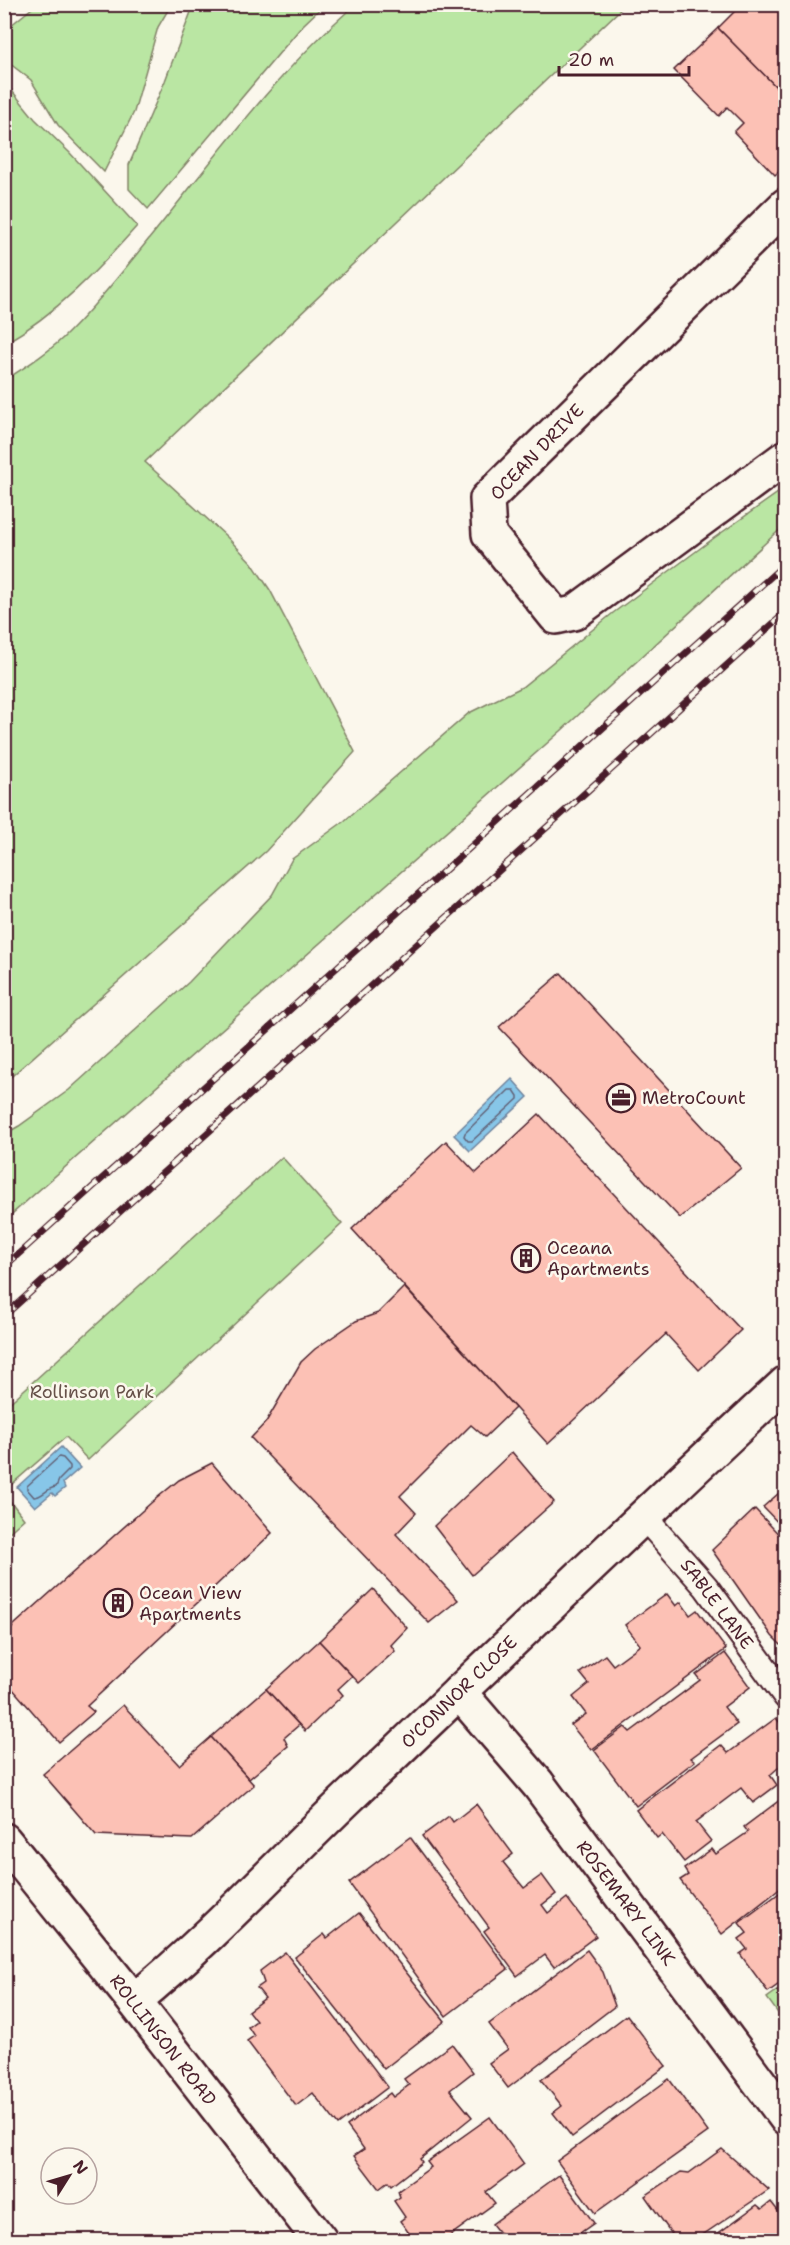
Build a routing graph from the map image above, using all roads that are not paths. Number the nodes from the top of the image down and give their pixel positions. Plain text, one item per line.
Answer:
1 (785, 207) edge
2 (786, 457) edge
3 (786, 1383) edge
4 (643, 1516) junction
5 (459, 1692) junction
6 (786, 1696) edge
7 (4, 1840) edge
8 (134, 2001) junction
9 (786, 2118) edge
10 (320, 2241) edge

1 - 2 street, OCEAN DRIVE
3 - 4 street, O'CONNOR CLOSE
4 - 5 street, O'CONNOR CLOSE
4 - 6 lane, SABLE LANE
5 - 8 street, O'CONNOR CLOSE
5 - 9 street, ROSEMARY LINK
7 - 8 street, ROLLINSON ROAD
8 - 10 street, ROLLINSON ROAD

